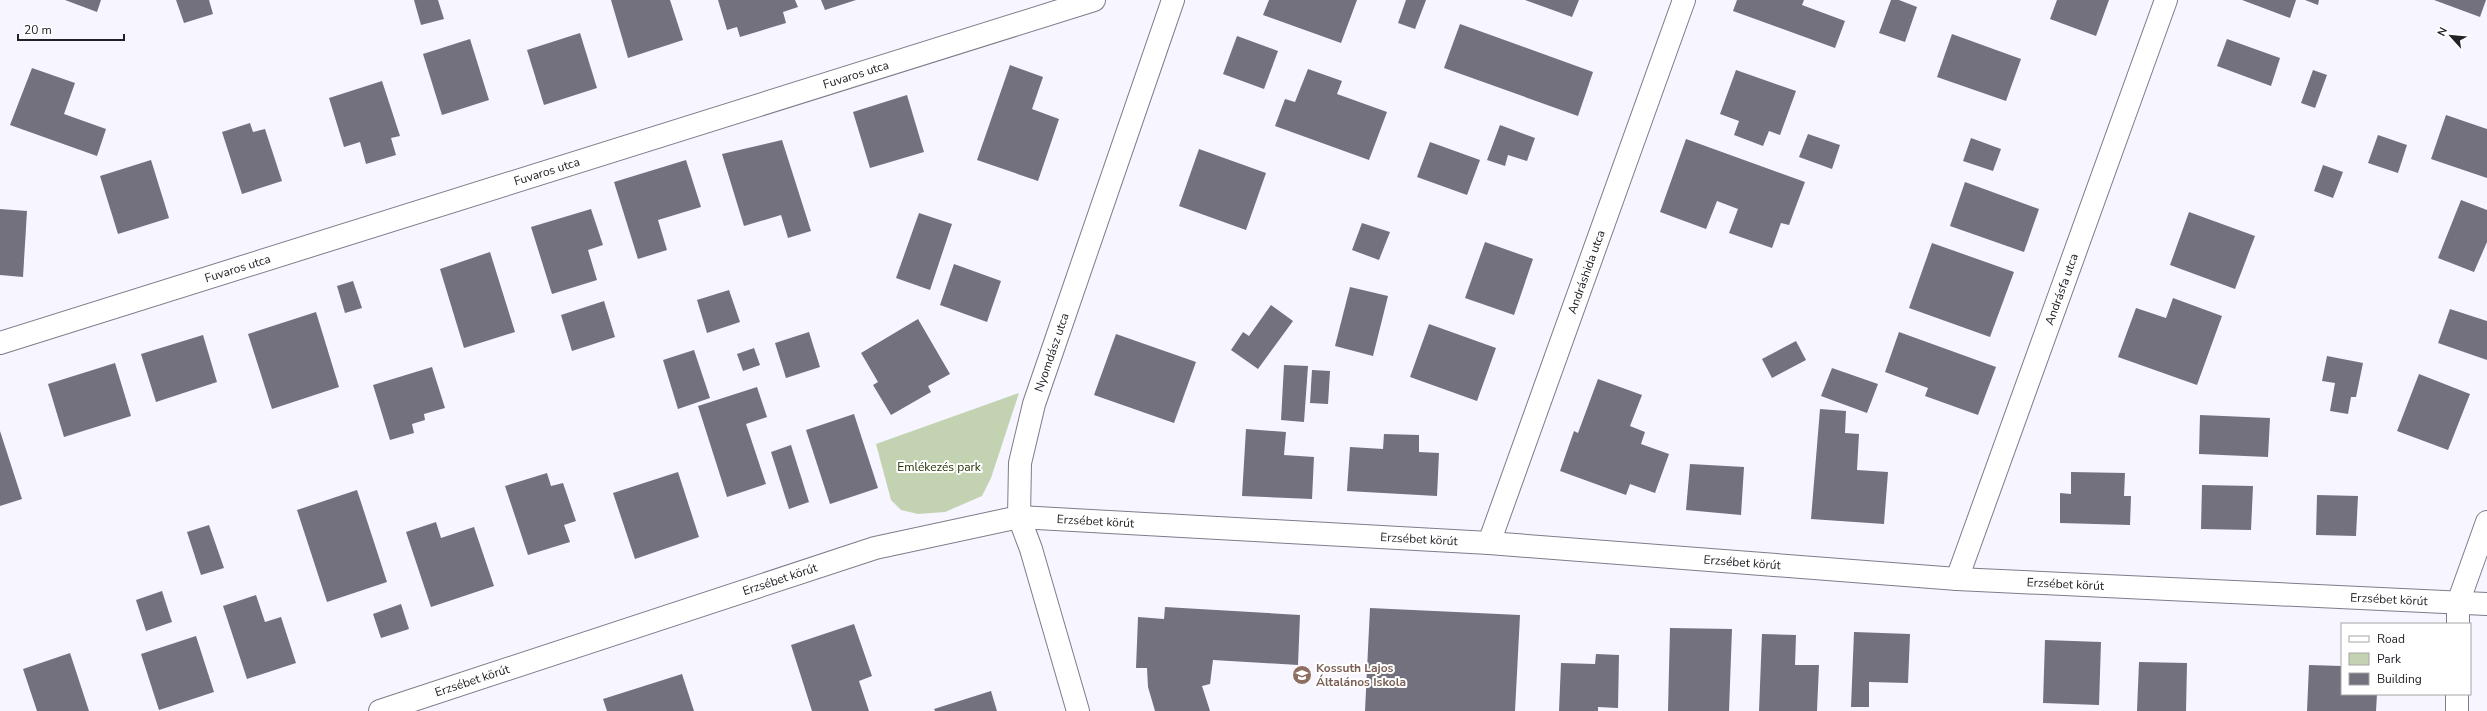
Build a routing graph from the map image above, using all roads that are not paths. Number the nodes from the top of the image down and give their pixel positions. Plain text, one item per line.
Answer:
1 (1094, 0) edge
2 (1173, 0) edge
3 (1684, 0) edge
4 (2166, 0) edge
5 (0, 342) edge
6 (1019, 517) junction
7 (2487, 522) edge
8 (1489, 543) junction
9 (1957, 579) junction
10 (2487, 604) edge
11 (2458, 614) edge
12 (2457, 695) edge
13 (380, 711) edge
14 (1078, 711) edge
15 (2457, 711) edge

1 - 5 street, Fuvaros utca
2 - 6 street, Nyomdász utca
3 - 8 street, Andráshida utca
4 - 9 street, Andrásfa utca
6 - 8 street, Erzsébet körút
6 - 13 street, Erzsébet körút
6 - 14 street, Nyomdász utca
7 - 11 street
8 - 9 street, Erzsébet körút
9 - 11 street, Erzsébet körút
10 - 11 street, Erzsébet körút
12 - 15 street

